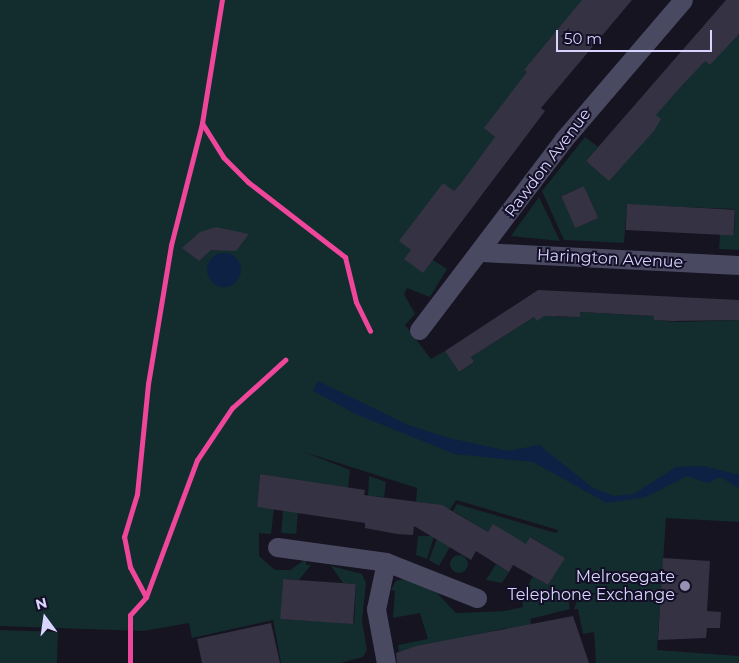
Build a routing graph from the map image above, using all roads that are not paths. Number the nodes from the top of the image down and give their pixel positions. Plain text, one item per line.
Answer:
1 (684, 0) edge
2 (481, 252) junction
3 (739, 266) edge
4 (419, 330) dead end
5 (278, 547) dead end
6 (386, 562) junction
7 (477, 598) dead end
8 (386, 663) edge

1 - 2 street, Rawdon Avenue
2 - 3 street, Harington Avenue
2 - 4 street, Rawdon Avenue
5 - 6 street
6 - 7 street
6 - 8 street

